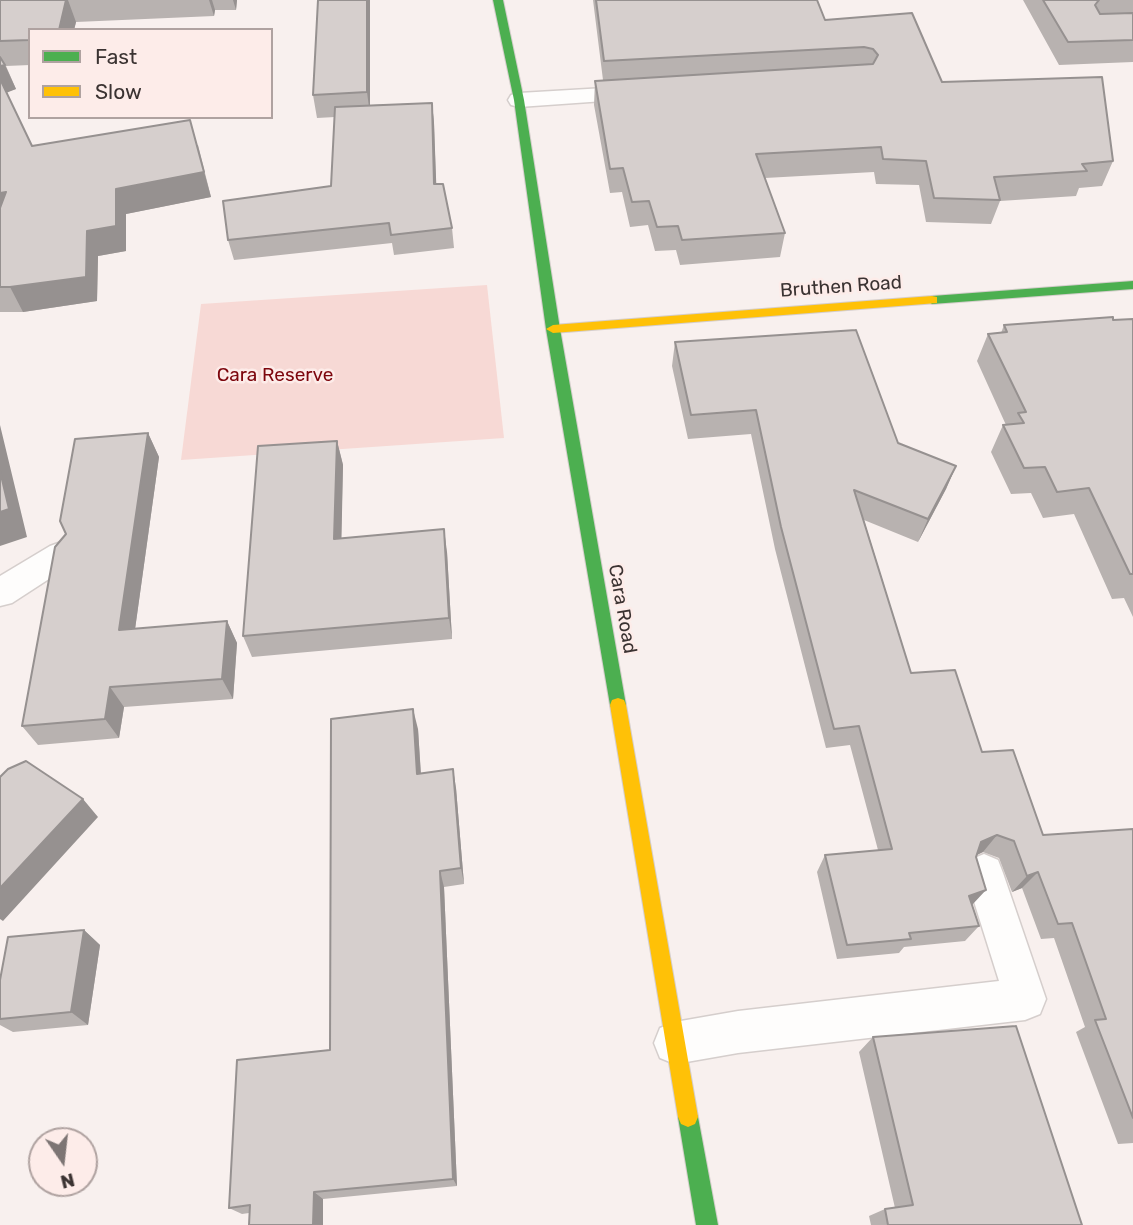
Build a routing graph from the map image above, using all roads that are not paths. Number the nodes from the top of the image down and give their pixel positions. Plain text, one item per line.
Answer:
1 (498, 0) edge
2 (657, 92) edge
3 (519, 100) junction
4 (1133, 285) edge
5 (552, 329) junction
6 (61, 555) edge
7 (0, 593) edge
8 (984, 873) edge
9 (675, 1043) junction
10 (707, 1225) edge

1 - 3 street, Cara Road
2 - 3 lane
3 - 5 street, Cara Road
4 - 5 street, Bruthen Road
5 - 9 street, Cara Road
6 - 7 lane
8 - 9 lane
9 - 10 street, Cara Road

